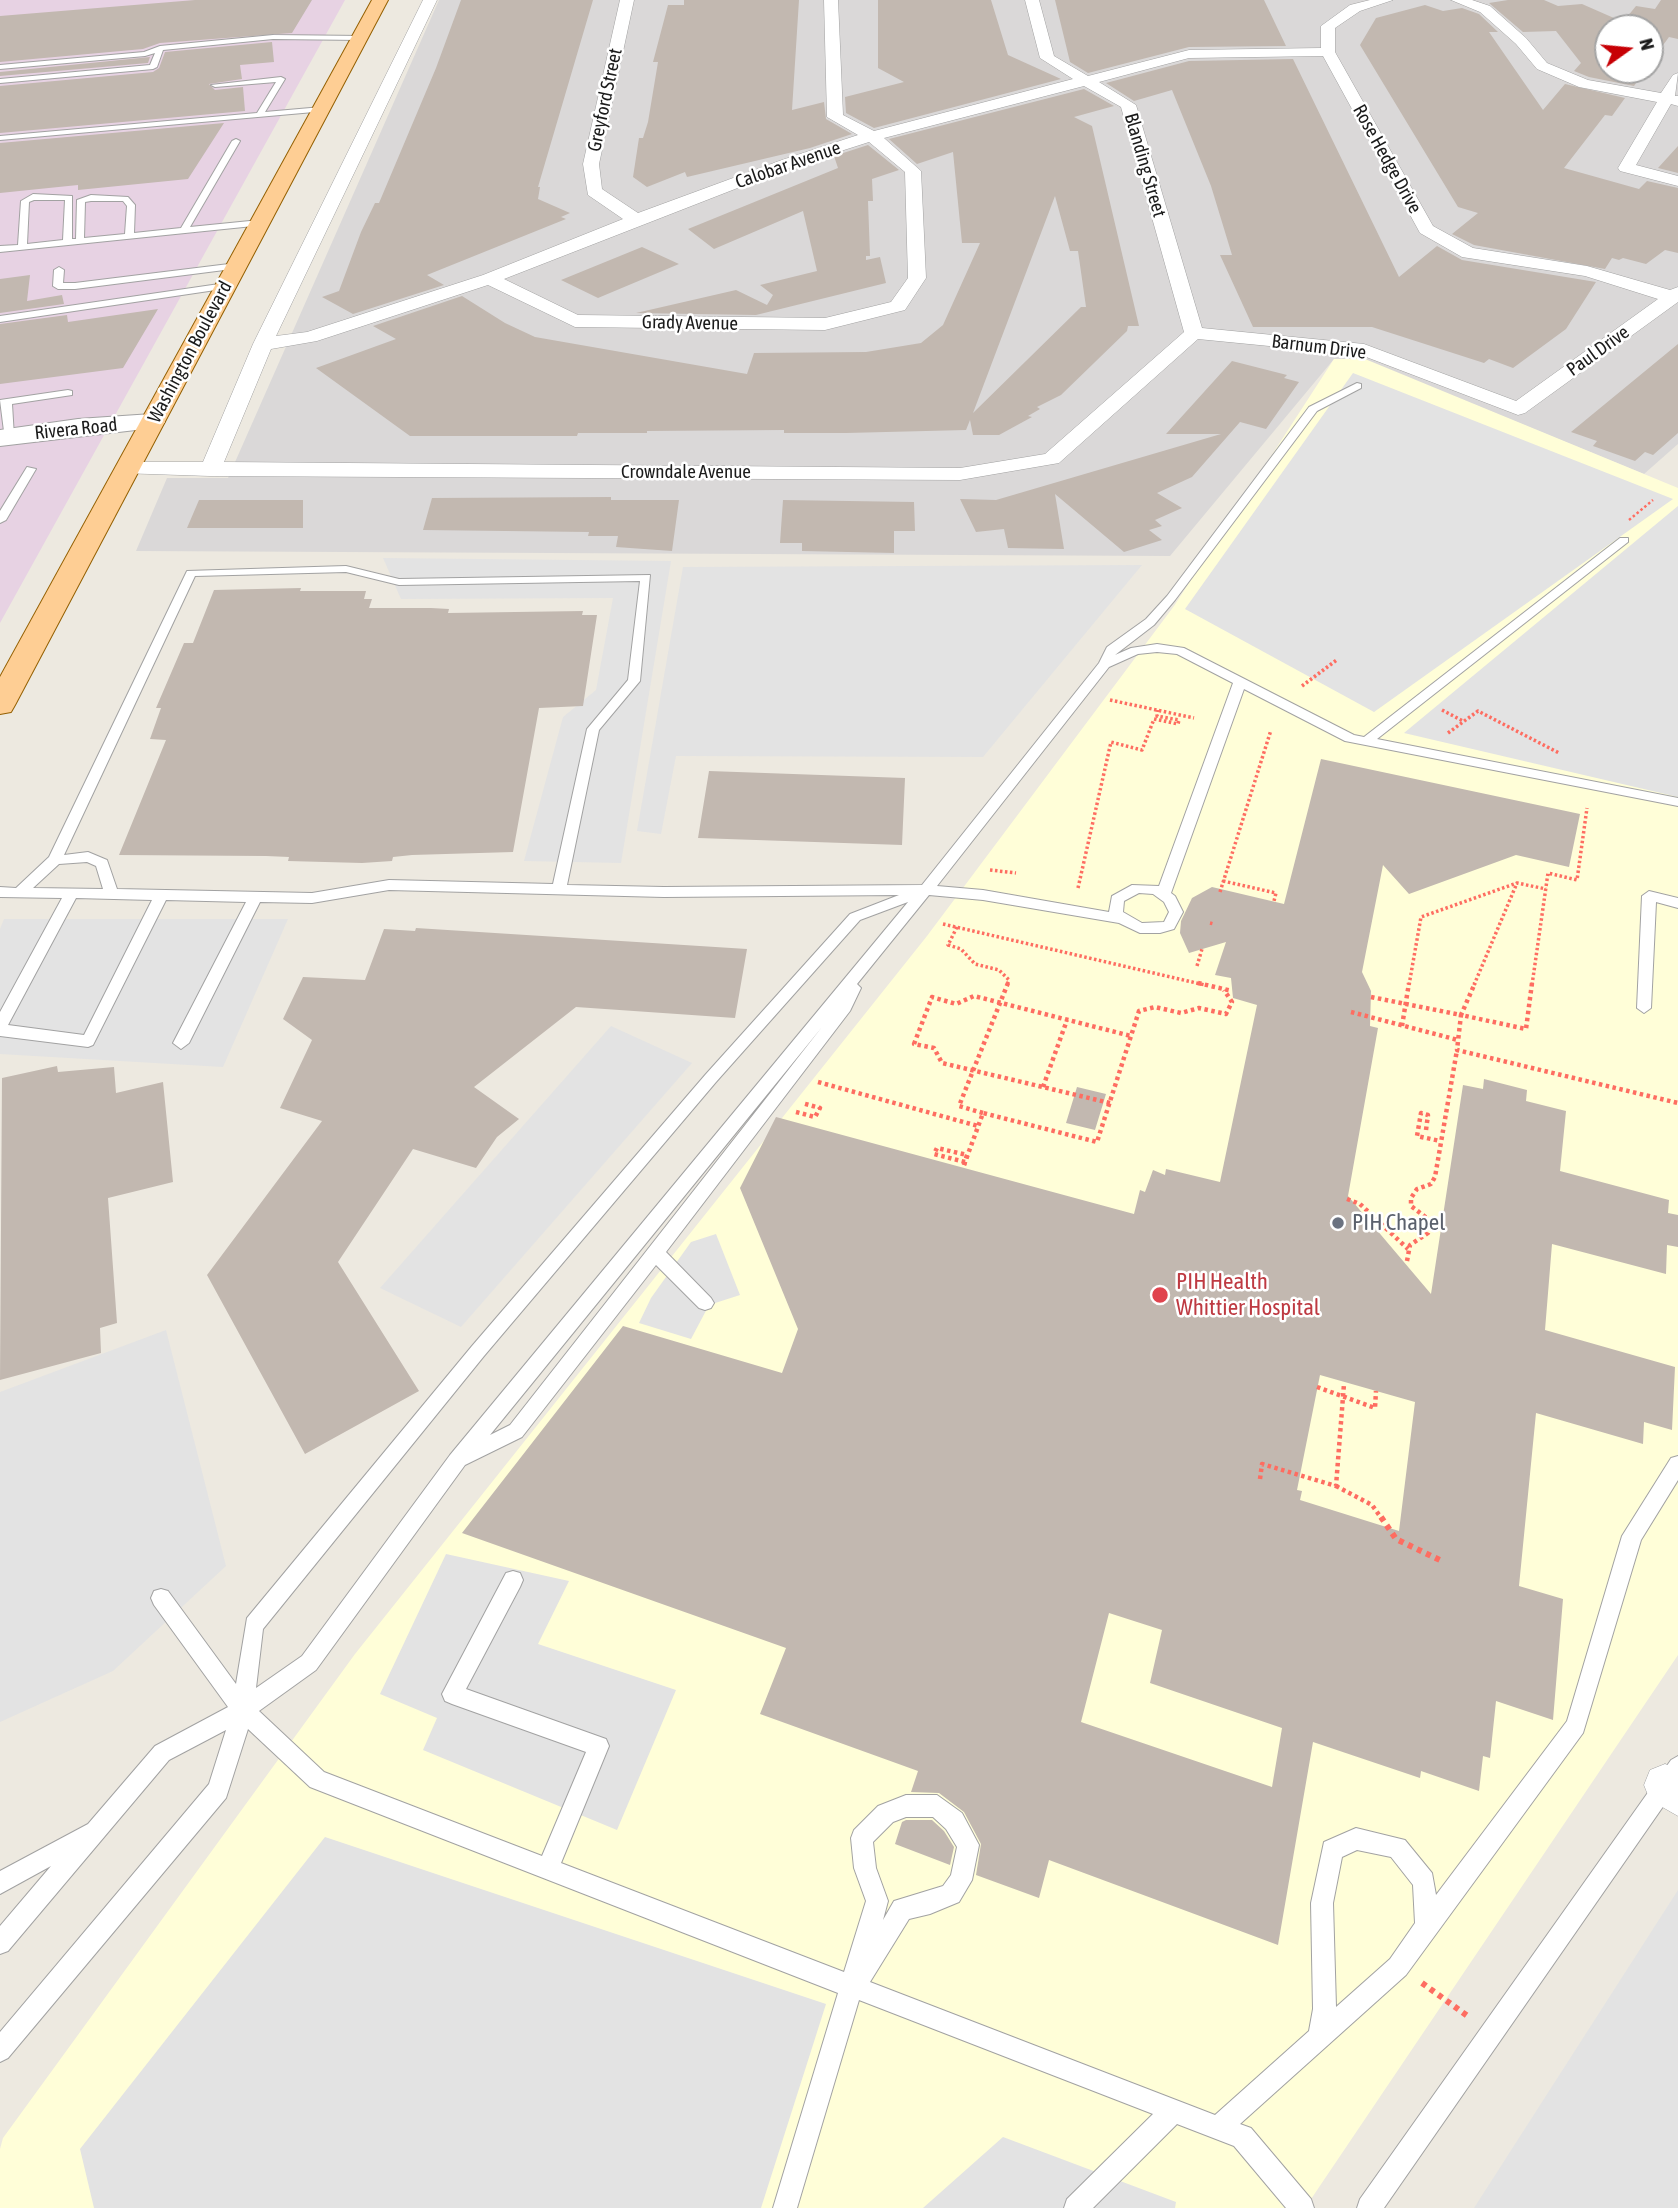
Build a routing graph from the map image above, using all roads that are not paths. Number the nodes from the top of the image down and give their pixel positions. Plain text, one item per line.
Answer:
1 (380, 0) edge
2 (430, 0) edge
3 (626, 0) edge
4 (831, 0) edge
5 (1032, 0) edge
6 (1386, 0) edge
7 (1458, 0) edge
8 (362, 37) junction
9 (160, 48) junction
10 (1328, 52) junction
11 (0, 67) edge
12 (1678, 78) edge
13 (1085, 79) junction
14 (0, 81) edge
15 (215, 85) dead end
16 (1671, 99) edge
17 (323, 109) junction
18 (260, 114) junction
19 (872, 136) junction
20 (0, 138) edge
21 (236, 141) dead end
22 (1678, 181) edge
23 (636, 220) junction
24 (260, 223) junction
25 (184, 230) junction
26 (129, 236) junction
27 (80, 241) junction
28 (67, 242) junction
29 (22, 246) junction
30 (0, 249) edge
31 (237, 265) junction
32 (59, 270) dead end
33 (489, 279) junction
34 (226, 286) junction
35 (1675, 295) edge
36 (0, 318) edge
37 (1194, 333) junction
38 (263, 344) junction
39 (1357, 386) dead end
40 (68, 393) dead end
41 (4, 403) edge
42 (1518, 409) joint
43 (152, 422) junction
44 (4, 437) edge
45 (31, 468) dead end
46 (128, 468) junction
47 (210, 470) junction
48 (0, 520) edge
49 (1624, 540) dead end
50 (1105, 664) junction
51 (1240, 682) junction
52 (0, 705) edge
53 (1367, 741) junction
54 (1678, 802) edge
55 (55, 860) junction
56 (559, 890) junction
57 (926, 890) junction
58 (0, 892) edge
59 (19, 893) junction
60 (1164, 893) junction
61 (71, 894) junction
62 (111, 894) junction
63 (161, 895) junction
64 (255, 897) junction
65 (1678, 903) edge
66 (1122, 919) junction
67 (862, 968) junction
68 (1644, 1008) dead end
69 (0, 1028) edge
70 (181, 1043) dead end
71 (656, 1253) junction
72 (705, 1303) dead end
73 (457, 1461) junction
74 (1678, 1464) edge
75 (513, 1580) dead end
76 (161, 1598) dead end
77 (243, 1710) junction
78 (1674, 1782) edge
79 (98, 1828) junction
80 (548, 1869) junction
81 (0, 1883) edge
82 (1426, 1926) junction
83 (0, 1943) edge
84 (853, 1988) junction
85 (1320, 2036) junction
86 (0, 2050) edge
87 (1173, 2111) junction
88 (1217, 2129) junction
89 (785, 2208) edge
90 (1076, 2208) edge
91 (1302, 2208) edge
92 (1369, 2208) edge

1 - 8 main road, Washington Boulevard
2 - 38 street
3 - 23 street, Greyford Street
4 - 19 street
5 - 13 street, Blanding Street
6 - 10 street
7 - 16 street
8 - 9 lane
8 - 17 main road, Washington Boulevard
9 - 11 lane
9 - 14 lane
10 - 13 street, Calobar Avenue
10 - 35 street, Rose Hedge Drive
12 - 16 street
13 - 19 street, Calobar Avenue
13 - 37 street, Blanding Street
15 - 18 lane
16 - 22 street
17 - 18 lane
17 - 24 main road, Washington Boulevard
18 - 20 lane
19 - 23 street, Calobar Avenue
19 - 33 street, Grady Avenue
21 - 25 lane
23 - 33 street, Calobar Avenue
24 - 25 lane
24 - 31 main road, Washington Boulevard
25 - 26 lane
26 - 27 lane
26 - 27 lane
27 - 28 lane
28 - 29 lane
28 - 29 lane
29 - 30 lane
31 - 32 lane
31 - 34 main road, Washington Boulevard
33 - 38 street, Calobar Avenue
34 - 36 lane
34 - 43 main road, Washington Boulevard
35 - 42 street, Paul Drive
37 - 42 street, Barnum Drive
37 - 47 street, Crowndale Avenue
38 - 47 street
39 - 50 lane
40 - 41 lane
41 - 44 lane
43 - 44 street, Rivera Road
43 - 46 main road, Washington Boulevard
45 - 48 lane
46 - 47 street, Crowndale Avenue
46 - 52 main road, Washington Boulevard
49 - 53 lane
50 - 51 lane
50 - 57 lane
51 - 53 lane
51 - 60 lane
53 - 54 lane
55 - 56 lane
55 - 59 lane
55 - 62 lane
56 - 57 lane
56 - 64 lane
57 - 66 lane
57 - 67 lane
57 - 77 lane
58 - 59 lane
59 - 61 lane
60 - 66 lane
60 - 66 lane
61 - 62 lane
61 - 69 lane
62 - 63 lane
63 - 64 lane
63 - 69 lane
64 - 70 lane
65 - 68 lane
67 - 71 lane
67 - 73 lane
71 - 72 lane
71 - 73 lane
73 - 77 lane
74 - 82 lane
75 - 80 lane
76 - 77 lane
77 - 79 lane
77 - 80 lane
77 - 86 lane
78 - 92 lane
79 - 81 lane
79 - 83 lane
80 - 84 lane
82 - 85 lane
82 - 85 lane
84 - 84 lane
84 - 87 lane
84 - 89 lane
85 - 88 lane
87 - 88 lane
87 - 90 lane
88 - 91 lane

